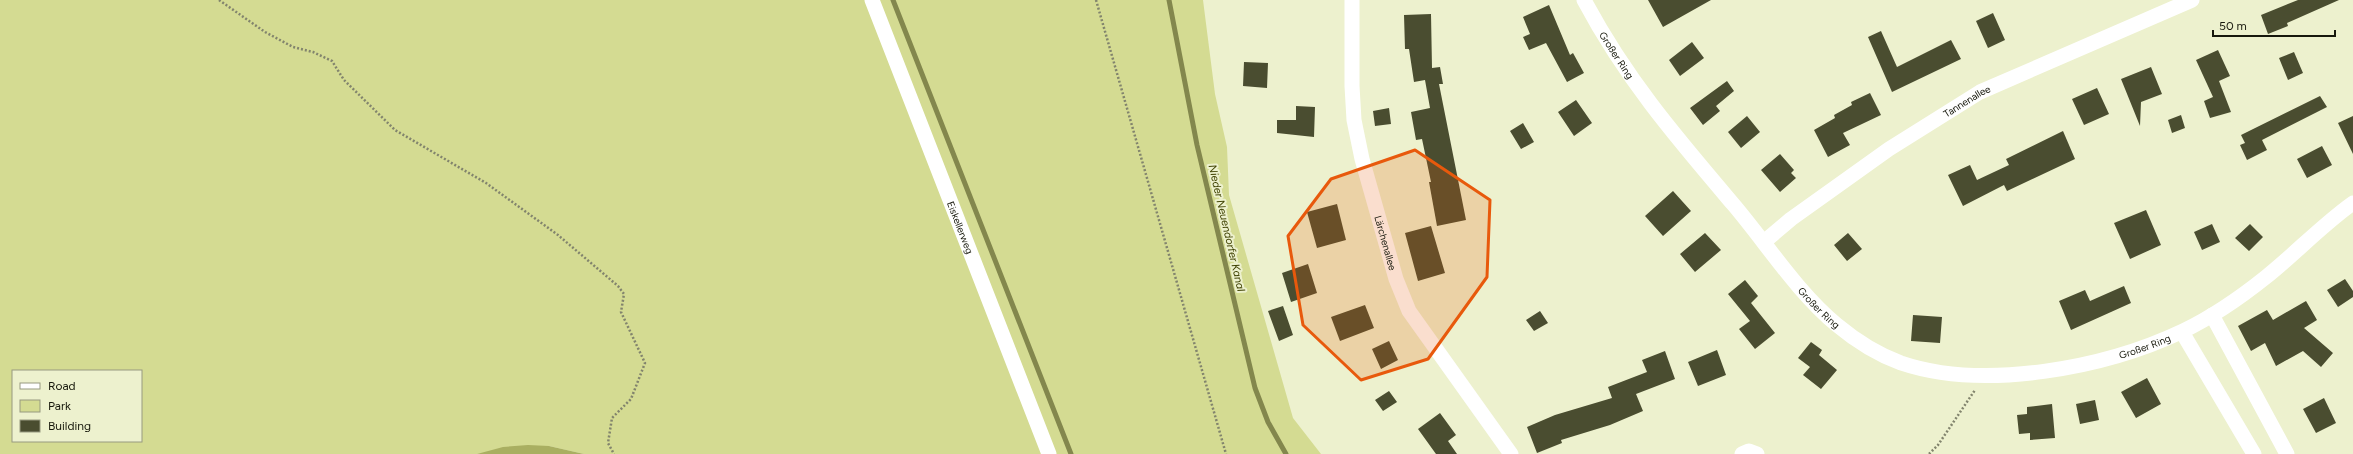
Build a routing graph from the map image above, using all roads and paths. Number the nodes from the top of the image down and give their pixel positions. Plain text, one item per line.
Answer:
1 (219, 0) edge
2 (872, 0) edge
3 (1096, 0) edge
4 (1352, 0) edge
5 (2192, 0) edge
6 (1586, 1) edge
7 (2353, 203) edge
8 (1765, 241) junction
9 (2212, 315) junction
10 (2182, 332) junction
11 (1984, 376) junction
12 (614, 454) edge
13 (1049, 454) edge
14 (1226, 454) edge
15 (1511, 454) edge
16 (1742, 454) edge
17 (1756, 454) edge
18 (1929, 454) edge
19 (2254, 454) edge
20 (2287, 454) edge

1 - 12 path
2 - 13 street, Eiskellerweg
3 - 14 path
4 - 15 street, Lärchenallee
5 - 8 street, Tannenallee
6 - 8 street, Großer Ring
7 - 9 street, Großer Ring
8 - 11 street, Großer Ring
9 - 10 street, Großer Ring
9 - 20 street
10 - 11 street, Großer Ring
10 - 19 street, Großer Ring
11 - 18 path
16 - 17 street

